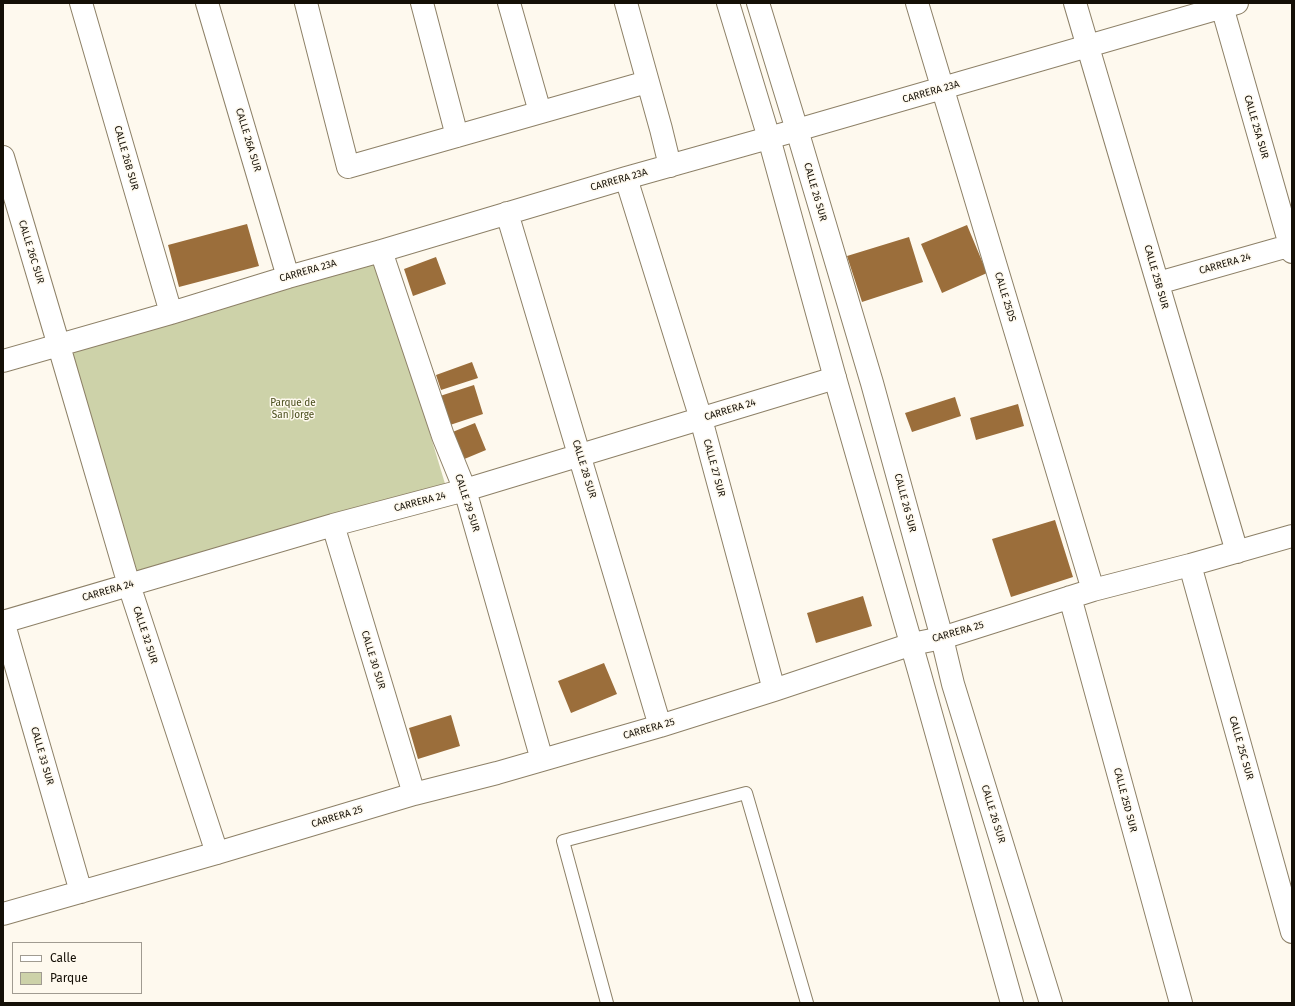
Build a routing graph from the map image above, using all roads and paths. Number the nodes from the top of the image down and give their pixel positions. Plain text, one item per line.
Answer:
1 (82, 3) edge
2 (207, 3) edge
3 (306, 3) edge
4 (422, 3) edge
5 (509, 3) edge
6 (626, 3) edge
7 (728, 3) edge
8 (758, 3) edge
9 (917, 3) edge
10 (1075, 3) edge
11 (1226, 4) edge
12 (1088, 46) junction
13 (647, 82) junction
14 (942, 88) junction
15 (540, 112) junction
16 (797, 130) junction
17 (457, 136) junction
18 (769, 138) junction
19 (3, 158) edge
20 (670, 166) junction
21 (626, 178) junction
22 (507, 212) junction
23 (1291, 247) edge
24 (381, 250) junction
25 (288, 277) junction
26 (1158, 283) junction
27 (171, 313) junction
28 (59, 346) junction
29 (3, 361) edge
30 (835, 378) junction
31 (700, 420) junction
32 (579, 455) junction
33 (465, 490) junction
34 (333, 525) junction
35 (1292, 536) edge
36 (1236, 552) junction
37 (1190, 565) junction
38 (129, 585) junction
39 (1093, 590) junction
40 (1070, 597) junction
41 (3, 621) edge
42 (942, 638) junction
43 (912, 644) junction
44 (774, 690) junction
45 (660, 726) junction
46 (542, 760) junction
47 (414, 794) junction
48 (217, 853) junction
49 (81, 892) junction
50 (3, 914) edge
51 (1292, 932) edge
52 (607, 1003) edge
53 (807, 1003) edge
54 (1012, 1003) edge
55 (1051, 1003) edge
56 (1181, 1003) edge

1 - 27 street, CALLE 26B SUR
2 - 25 street, CALLE 26A SUR
3 - 17 street
4 - 17 street
5 - 15 street
6 - 13 street
7 - 18 street
8 - 16 street, CALLE 26 SUR
9 - 14 street, CALLE 25DS
10 - 12 street, CALLE 25B SUR
11 - 12 street, CARRERA 23A
11 - 23 street, CALLE 25A SUR
12 - 14 street, CARRERA 23A
12 - 26 street, CALLE 25B SUR
13 - 15 street
13 - 20 street
14 - 16 street, CARRERA 23A
14 - 39 street, CALLE 25DS
15 - 17 street
16 - 18 street, CARRERA 23A
16 - 42 street, CALLE 26 SUR
18 - 20 street, CARRERA 23A
18 - 30 street
19 - 28 street, CALLE 26C SUR
20 - 21 street, CARRERA 23A
21 - 22 street, CARRERA 23A
21 - 31 street, CALLE 27 SUR
22 - 24 street, CARRERA 23A
22 - 32 street, CALLE 28 SUR
23 - 26 street, CARRERA 24
24 - 25 street, CARRERA 23A
24 - 33 street, CALLE 29 SUR
25 - 27 street, CARRERA 23A
26 - 36 street, CALLE 25B SUR
27 - 28 street, CARRERA 23A
28 - 29 street, CARRERA 23A
28 - 38 street, CALLE 32 SUR
30 - 31 street, CARRERA 24
30 - 43 street
31 - 32 street, CARRERA 24
31 - 44 street, CALLE 27 SUR
32 - 33 street, CARRERA 24
32 - 45 street, CALLE 28 SUR
33 - 34 street, CARRERA 24
33 - 46 street, CALLE 29 SUR
34 - 38 street, CARRERA 24
34 - 47 street, CALLE 30 SUR
35 - 36 street, CARRERA 25
36 - 37 street, CARRERA 25
37 - 39 street, CARRERA 25
37 - 51 street, CALLE 25C SUR
38 - 41 street, CARRERA 24
38 - 48 street, CALLE 32 SUR
39 - 40 street, CARRERA 25
40 - 42 street, CARRERA 25
40 - 56 street, CALLE 25D SUR
41 - 49 street, CALLE 33 SUR
42 - 43 street, CARRERA 25
42 - 55 street, CALLE 26 SUR
43 - 44 street, CARRERA 25
43 - 54 street
44 - 45 street, CARRERA 25
45 - 46 street, CARRERA 25
46 - 47 street, CARRERA 25
47 - 48 street, CARRERA 25
48 - 49 street, CARRERA 25
49 - 50 street, CARRERA 25
52 - 53 lane

